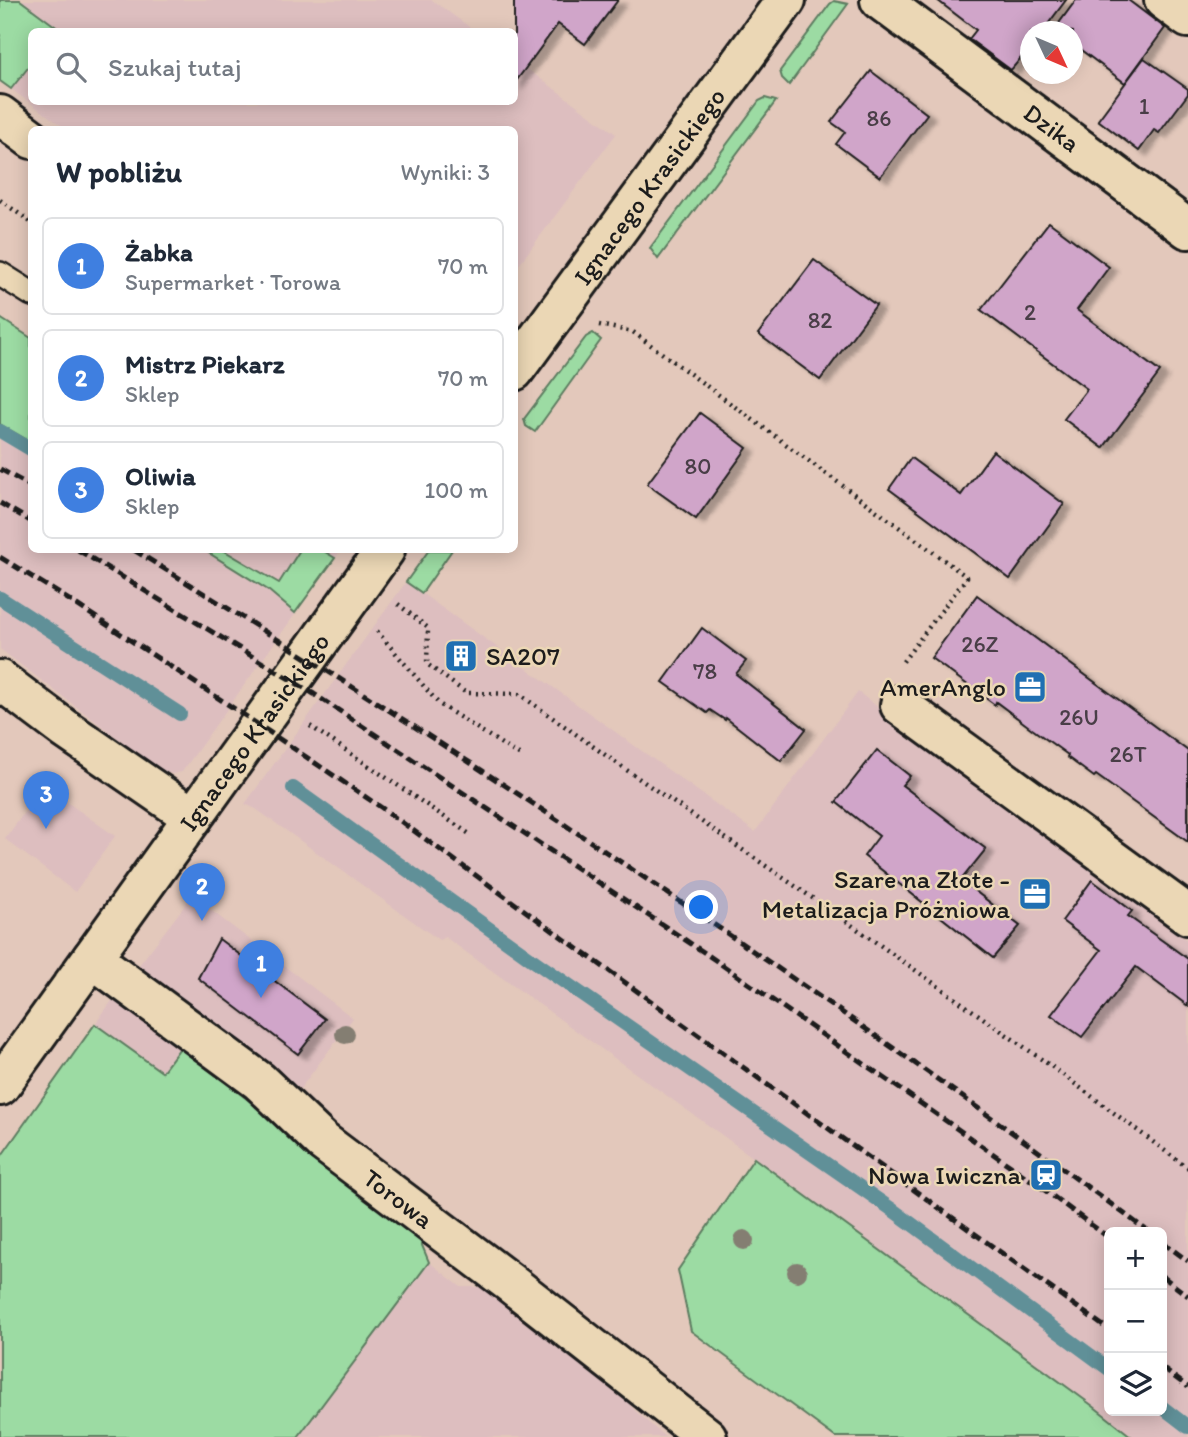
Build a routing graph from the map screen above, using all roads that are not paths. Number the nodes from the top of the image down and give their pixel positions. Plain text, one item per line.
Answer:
1 (786, 0) edge
2 (880, 0) edge
3 (1164, 0) edge
4 (1188, 18) edge
5 (0, 115) edge
6 (28, 136) edge
7 (1188, 229) edge
8 (0, 274) edge
9 (28, 292) edge
10 (518, 367) edge
11 (383, 553) edge
12 (0, 680) edge
13 (900, 705) road end
14 (193, 817) junction
15 (1188, 915) edge
16 (92, 958) junction
17 (0, 1086) edge
18 (707, 1437) edge

1 - 10 street, Ignacego Krasickiego
2 - 7 street, Dzika
3 - 4 street
5 - 6 street
8 - 9 lane
11 - 14 street, Ignacego Krasickiego
12 - 14 street
13 - 15 street
14 - 16 street, Ignacego Krasickiego
16 - 17 street, Ignacego Krasickiego
16 - 18 street, Torowa

